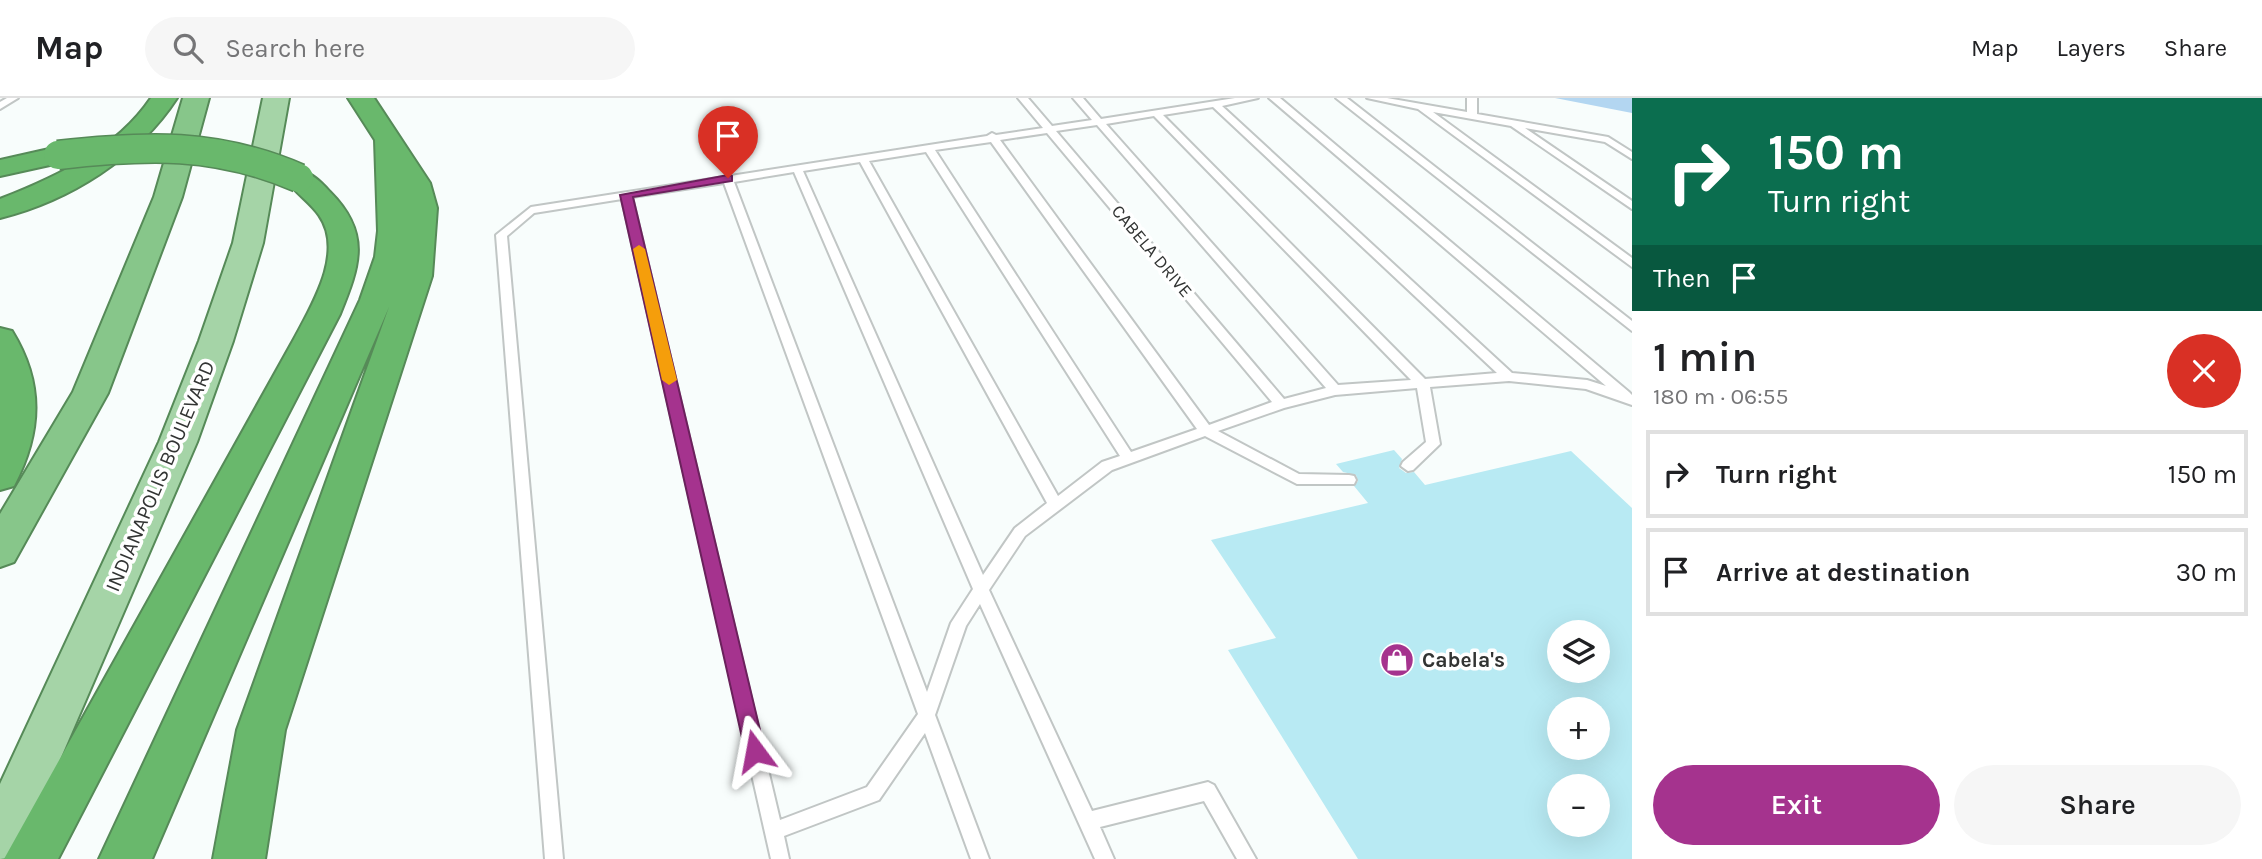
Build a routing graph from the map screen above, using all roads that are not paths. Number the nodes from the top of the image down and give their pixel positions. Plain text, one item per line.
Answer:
1 (13, 98) edge
2 (164, 98) edge
3 (196, 98) edge
4 (276, 98) edge
5 (361, 98) edge
6 (1023, 98) edge
7 (1078, 98) edge
8 (1253, 98) edge
9 (1274, 98) edge
10 (1341, 98) edge
11 (1372, 98) edge
12 (1472, 98) edge
13 (1215, 104) junction
14 (0, 106) edge
15 (1420, 106) junction
16 (1156, 113) junction
17 (1472, 116) junction
18 (1097, 123) junction
19 (1511, 123) junction
20 (1049, 127) junction
21 (992, 136) junction
22 (388, 140) junction
23 (928, 147) junction
24 (1632, 156) edge
25 (862, 157) junction
26 (0, 168) edge
27 (797, 168) junction
28 (728, 178) junction
29 (626, 195) junction
30 (1632, 206) edge
31 (0, 209) edge
32 (1632, 263) edge
33 (1632, 327) edge
34 (0, 339) edge
35 (1509, 377) junction
36 (1423, 384) junction
37 (1335, 390) junction
38 (1631, 400) edge
39 (1281, 404) junction
40 (1206, 431) junction
41 (1129, 458) junction
42 (1408, 466) dead end
43 (0, 475) edge
44 (1349, 480) dead end
45 (1055, 505) junction
46 (0, 550) edge
47 (981, 589) junction
48 (927, 715) junction
49 (1088, 821) junction
50 (774, 831) junction
51 (0, 839) edge
52 (30, 859) edge
53 (125, 859) edge
54 (239, 859) edge
55 (554, 859) edge
56 (780, 859) edge
57 (980, 859) edge
58 (1105, 859) edge
59 (1247, 859) edge

1 - 14 lane
2 - 31 highway
3 - 46 highway
4 - 51 main road, INDIANAPOLIS BOULEVARD
5 - 22 highway
6 - 20 lane, CABELA DRIVE
7 - 18 lane
8 - 13 lane
9 - 38 lane
10 - 33 lane
11 - 15 lane
12 - 17 lane
13 - 16 lane
13 - 35 lane
15 - 17 lane
15 - 32 lane
16 - 18 lane
16 - 36 lane
17 - 19 lane
18 - 20 lane
18 - 37 lane
19 - 24 lane
19 - 30 lane
20 - 21 lane
20 - 39 lane, CABELA DRIVE
21 - 23 lane
21 - 40 lane
22 - 53 highway
22 - 54 highway
23 - 25 lane
23 - 41 lane
25 - 27 lane
25 - 45 lane
26 - 52 highway, bridge
27 - 28 lane
27 - 47 lane
28 - 29 lane
28 - 48 lane
29 - 50 lane
29 - 55 lane
34 - 43 highway
35 - 36 lane
35 - 38 lane
36 - 37 lane
36 - 42 lane
37 - 39 lane
39 - 40 lane
40 - 41 lane
40 - 44 lane
41 - 45 lane
45 - 47 lane
47 - 48 lane
47 - 49 lane
48 - 50 lane
48 - 57 lane
49 - 58 lane
49 - 59 lane
50 - 56 lane

